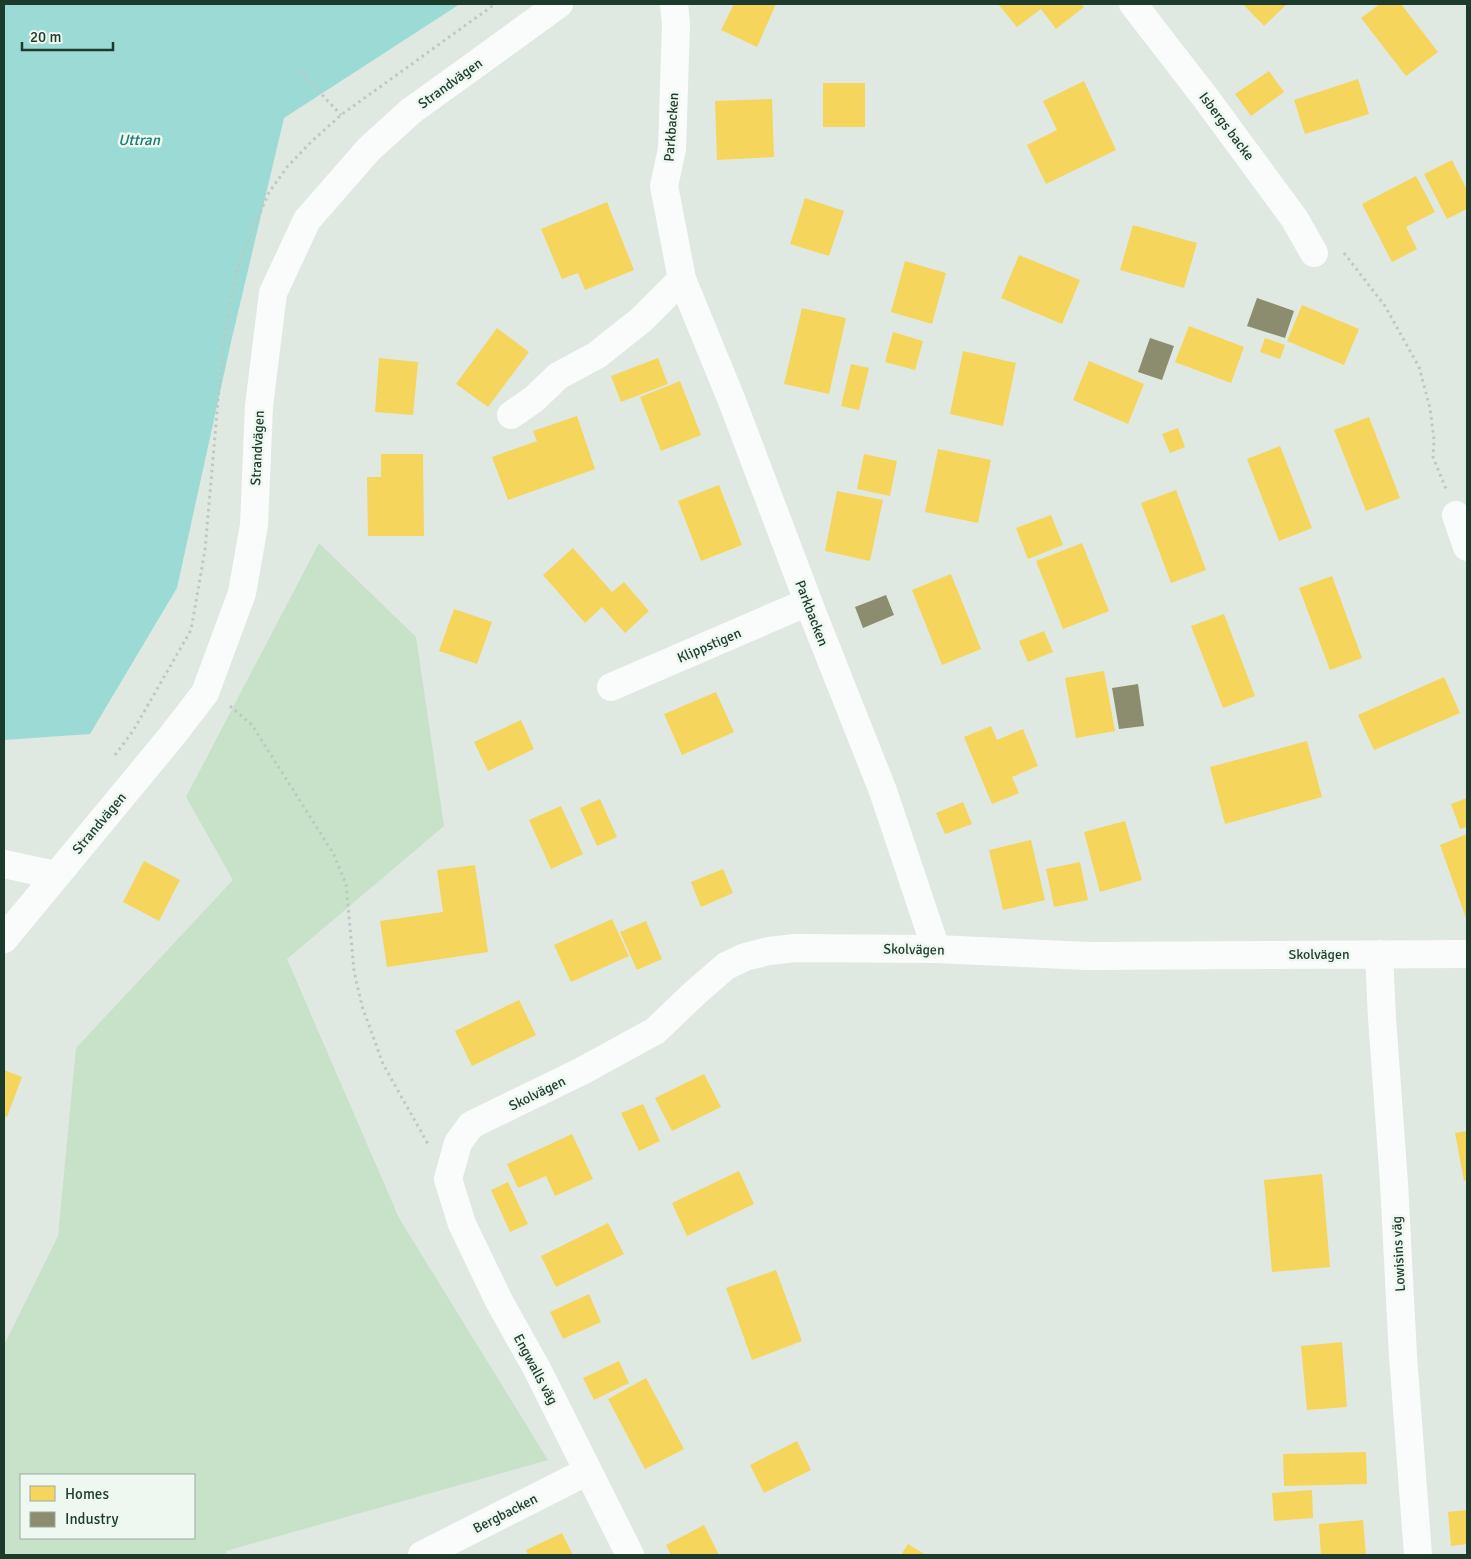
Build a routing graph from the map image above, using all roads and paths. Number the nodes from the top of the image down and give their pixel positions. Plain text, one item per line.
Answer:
1 (559, 4) edge
2 (674, 4) edge
3 (1133, 4) edge
4 (300, 71) dead end
5 (341, 115) dead end
6 (1314, 253) joint
7 (682, 279) junction
8 (511, 415) dead end
9 (1433, 457) dead end
10 (1456, 516) dead end
11 (1467, 546) edge
12 (808, 602) junction
13 (610, 687) dead end
14 (226, 703) dead end
15 (4, 864) edge
16 (55, 875) junction
17 (4, 939) edge
18 (936, 949) junction
19 (1379, 954) junction
20 (1467, 954) edge
21 (448, 1179) junction
22 (588, 1471) junction
23 (422, 1555) edge
24 (630, 1555) edge
25 (1418, 1555) edge

1 - 16 street, Strandvägen
2 - 7 street, Parkbacken
3 - 6 street, Isbergs backe
4 - 5 path
6 - 9 path
7 - 8 street
7 - 12 street, Parkbacken
10 - 11 street
12 - 13 street, Klippstigen
12 - 18 street, Parkbacken
14 - 21 path
15 - 16 street
16 - 17 street, Strandvägen
18 - 19 street, Skolvägen
18 - 21 street, Skolvägen
19 - 20 street, Skolvägen
19 - 25 street, Lowisins väg
21 - 22 street, Engwalls väg
22 - 23 street, Bergbacken
22 - 24 street, Engwalls väg

